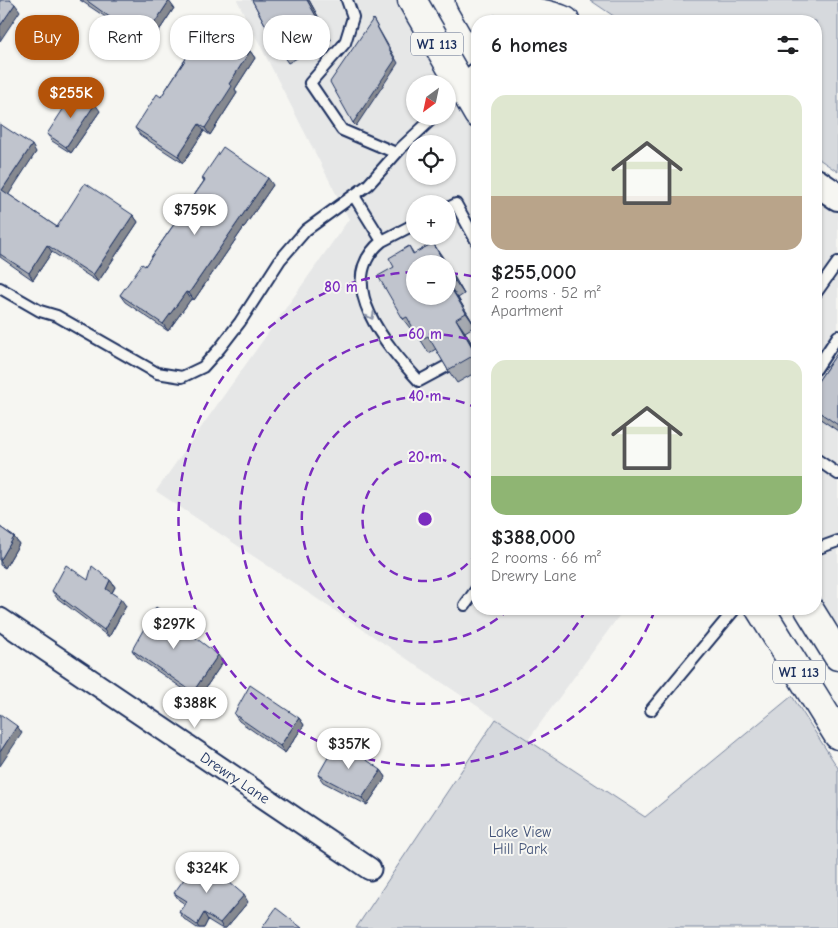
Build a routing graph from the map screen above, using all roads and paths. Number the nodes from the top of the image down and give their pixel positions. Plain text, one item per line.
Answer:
1 (347, 0) edge
2 (412, 0) edge
3 (470, 0) edge
4 (498, 0) edge
5 (479, 15) edge
6 (549, 15) edge
7 (463, 89) edge
8 (471, 102) edge
9 (426, 125) edge
10 (396, 153) junction
11 (822, 186) edge
12 (354, 196) junction
13 (838, 197) edge
14 (456, 204) edge
15 (406, 229) edge
16 (471, 231) edge
17 (382, 241) junction
18 (838, 262) edge
19 (822, 285) edge
20 (0, 288) edge
21 (838, 336) edge
22 (822, 360) edge
23 (447, 366) edge
24 (822, 463) edge
25 (838, 474) edge
26 (838, 541) edge
27 (822, 547) edge
28 (471, 597) edge
29 (465, 605) dead end
30 (730, 615) edge
31 (764, 615) edge
32 (814, 615) edge
33 (0, 619) edge
34 (838, 656) edge
35 (652, 710) dead end
36 (838, 735) edge
37 (370, 869) dead end

1 - 10 lane
2 - 7 main road, WI 113
3 - 5 main road, WI 113
4 - 6 main road
7 - 8 main road, WI 113
9 - 10 lane
10 - 12 lane
11 - 13 street
12 - 17 lane
12 - 20 lane
14 - 16 lane
15 - 17 lane
17 -> 23 lane
18 - 19 lane
21 - 22 lane
24 - 25 lane
26 - 27 lane
28 - 29 lane
30 - 35 lane
31 - 36 main road, WI 113
32 - 34 main road, WI 113
33 - 37 street, Drewry Lane

